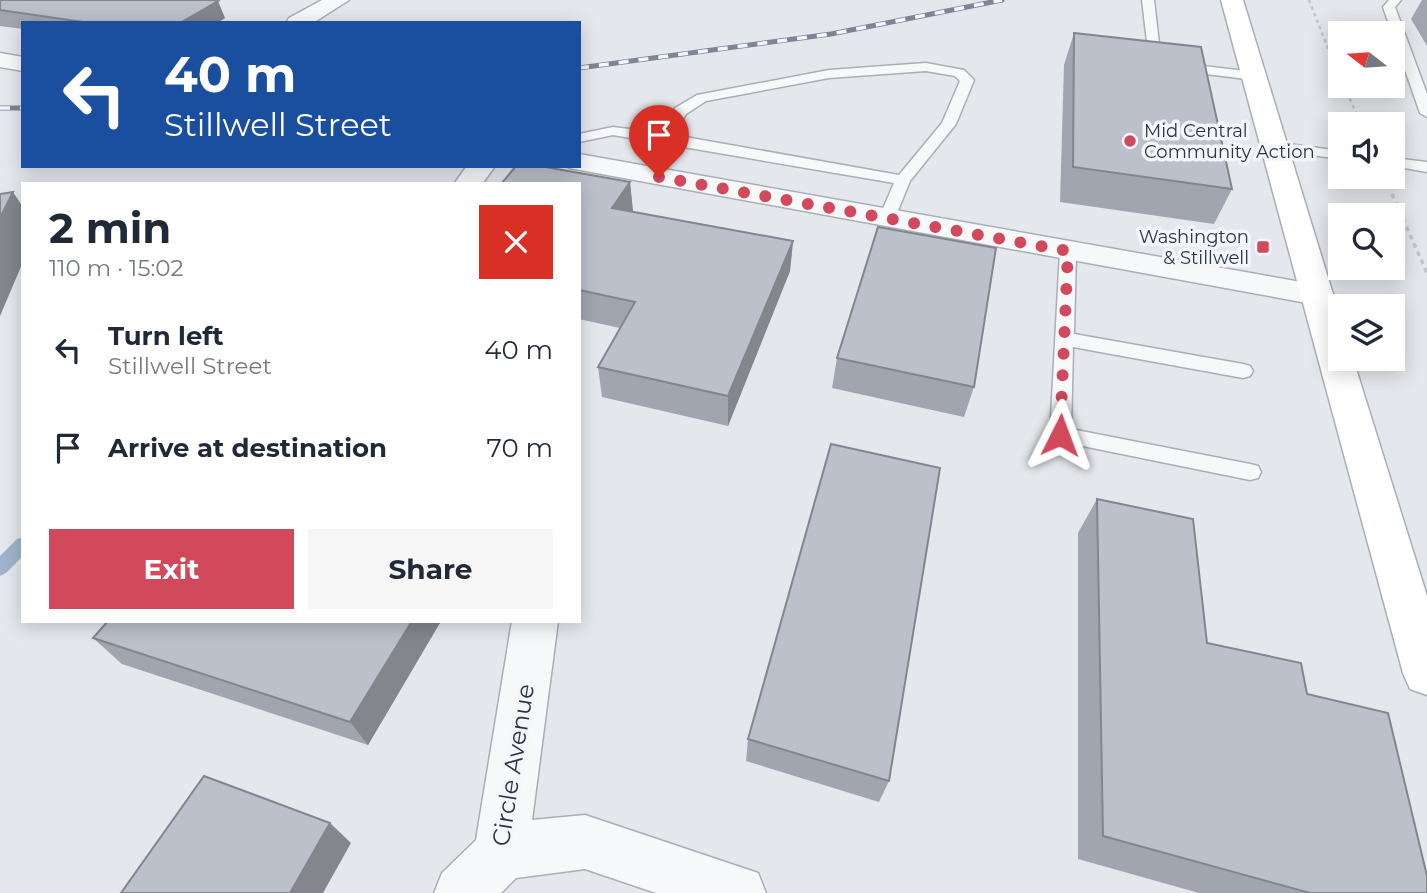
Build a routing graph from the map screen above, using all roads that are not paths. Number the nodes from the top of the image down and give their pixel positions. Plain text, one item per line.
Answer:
1 (338, 0) edge
2 (1148, 0) edge
3 (1233, 0) edge
4 (1395, 0) edge
5 (301, 21) edge
6 (0, 60) edge
7 (21, 64) edge
8 (1254, 76) junction
9 (1427, 113) edge
10 (581, 138) edge
11 (665, 138) junction
12 (1274, 146) junction
13 (1328, 153) edge
14 (581, 162) edge
15 (1405, 164) edge
16 (1427, 167) edge
17 (903, 180) junction
18 (887, 218) junction
19 (1068, 251) junction
20 (1318, 295) junction
21 (1065, 339) junction
22 (1243, 371) dead end
23 (1250, 472) dead end
24 (535, 623) edge
25 (1421, 630) edge
26 (1427, 673) edge
27 (501, 854) junction
28 (462, 893) edge
29 (738, 893) edge

1 - 5 street
2 - 8 lane
3 - 8 main road
4 - 9 lane
6 - 7 street
8 - 12 main road
10 - 11 lane
11 - 17 lane
11 - 17 lane
12 - 13 lane
12 - 20 main road
14 - 18 street
15 - 16 lane
17 - 18 lane
18 - 19 street
19 - 20 street
19 - 21 lane
20 - 25 main road
21 - 22 lane
21 - 23 lane
24 - 27 street, Circle Avenue
25 - 26 main road
27 - 28 street, Circle Avenue
27 - 29 street

